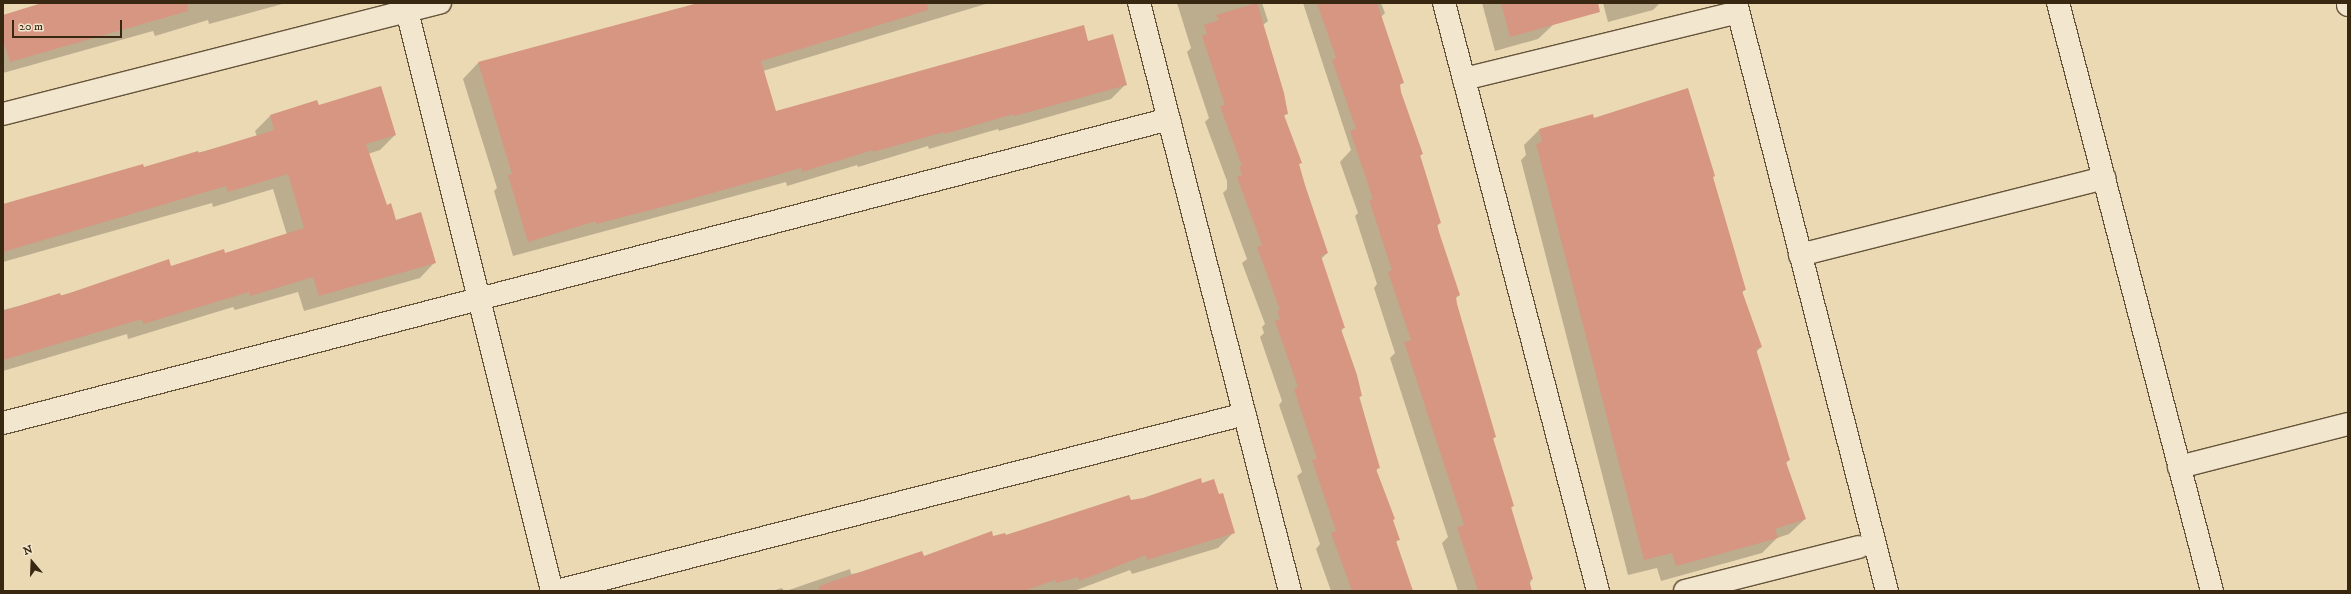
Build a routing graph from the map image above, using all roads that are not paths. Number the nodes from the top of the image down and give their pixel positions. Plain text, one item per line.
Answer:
1 (440, 3) edge
2 (1139, 3) edge
3 (1444, 3) edge
4 (2058, 3) edge
5 (1737, 7) edge
6 (407, 11) junction
7 (1464, 79) junction
8 (3, 114) edge
9 (1169, 119) junction
10 (2104, 178) junction
11 (1800, 255) junction
12 (479, 299) junction
13 (1245, 414) junction
14 (3, 423) edge
15 (2348, 424) edge
16 (2179, 467) junction
17 (1859, 547) dead end
18 (552, 591) edge
19 (557, 591) edge
20 (1290, 591) edge
21 (1598, 591) edge
22 (1685, 591) edge
23 (1887, 591) edge
24 (2212, 591) edge

1 - 6 street
2 - 9 street
3 - 7 street
4 - 10 street
5 - 7 street
5 - 11 street
6 - 8 street
6 - 12 street
7 - 21 street
9 - 12 street
9 - 13 street
10 - 11 street
10 - 16 street
11 - 23 street
12 - 14 street
12 - 18 street
13 - 19 street
13 - 20 street
15 - 16 street
16 - 24 street
17 - 22 street

